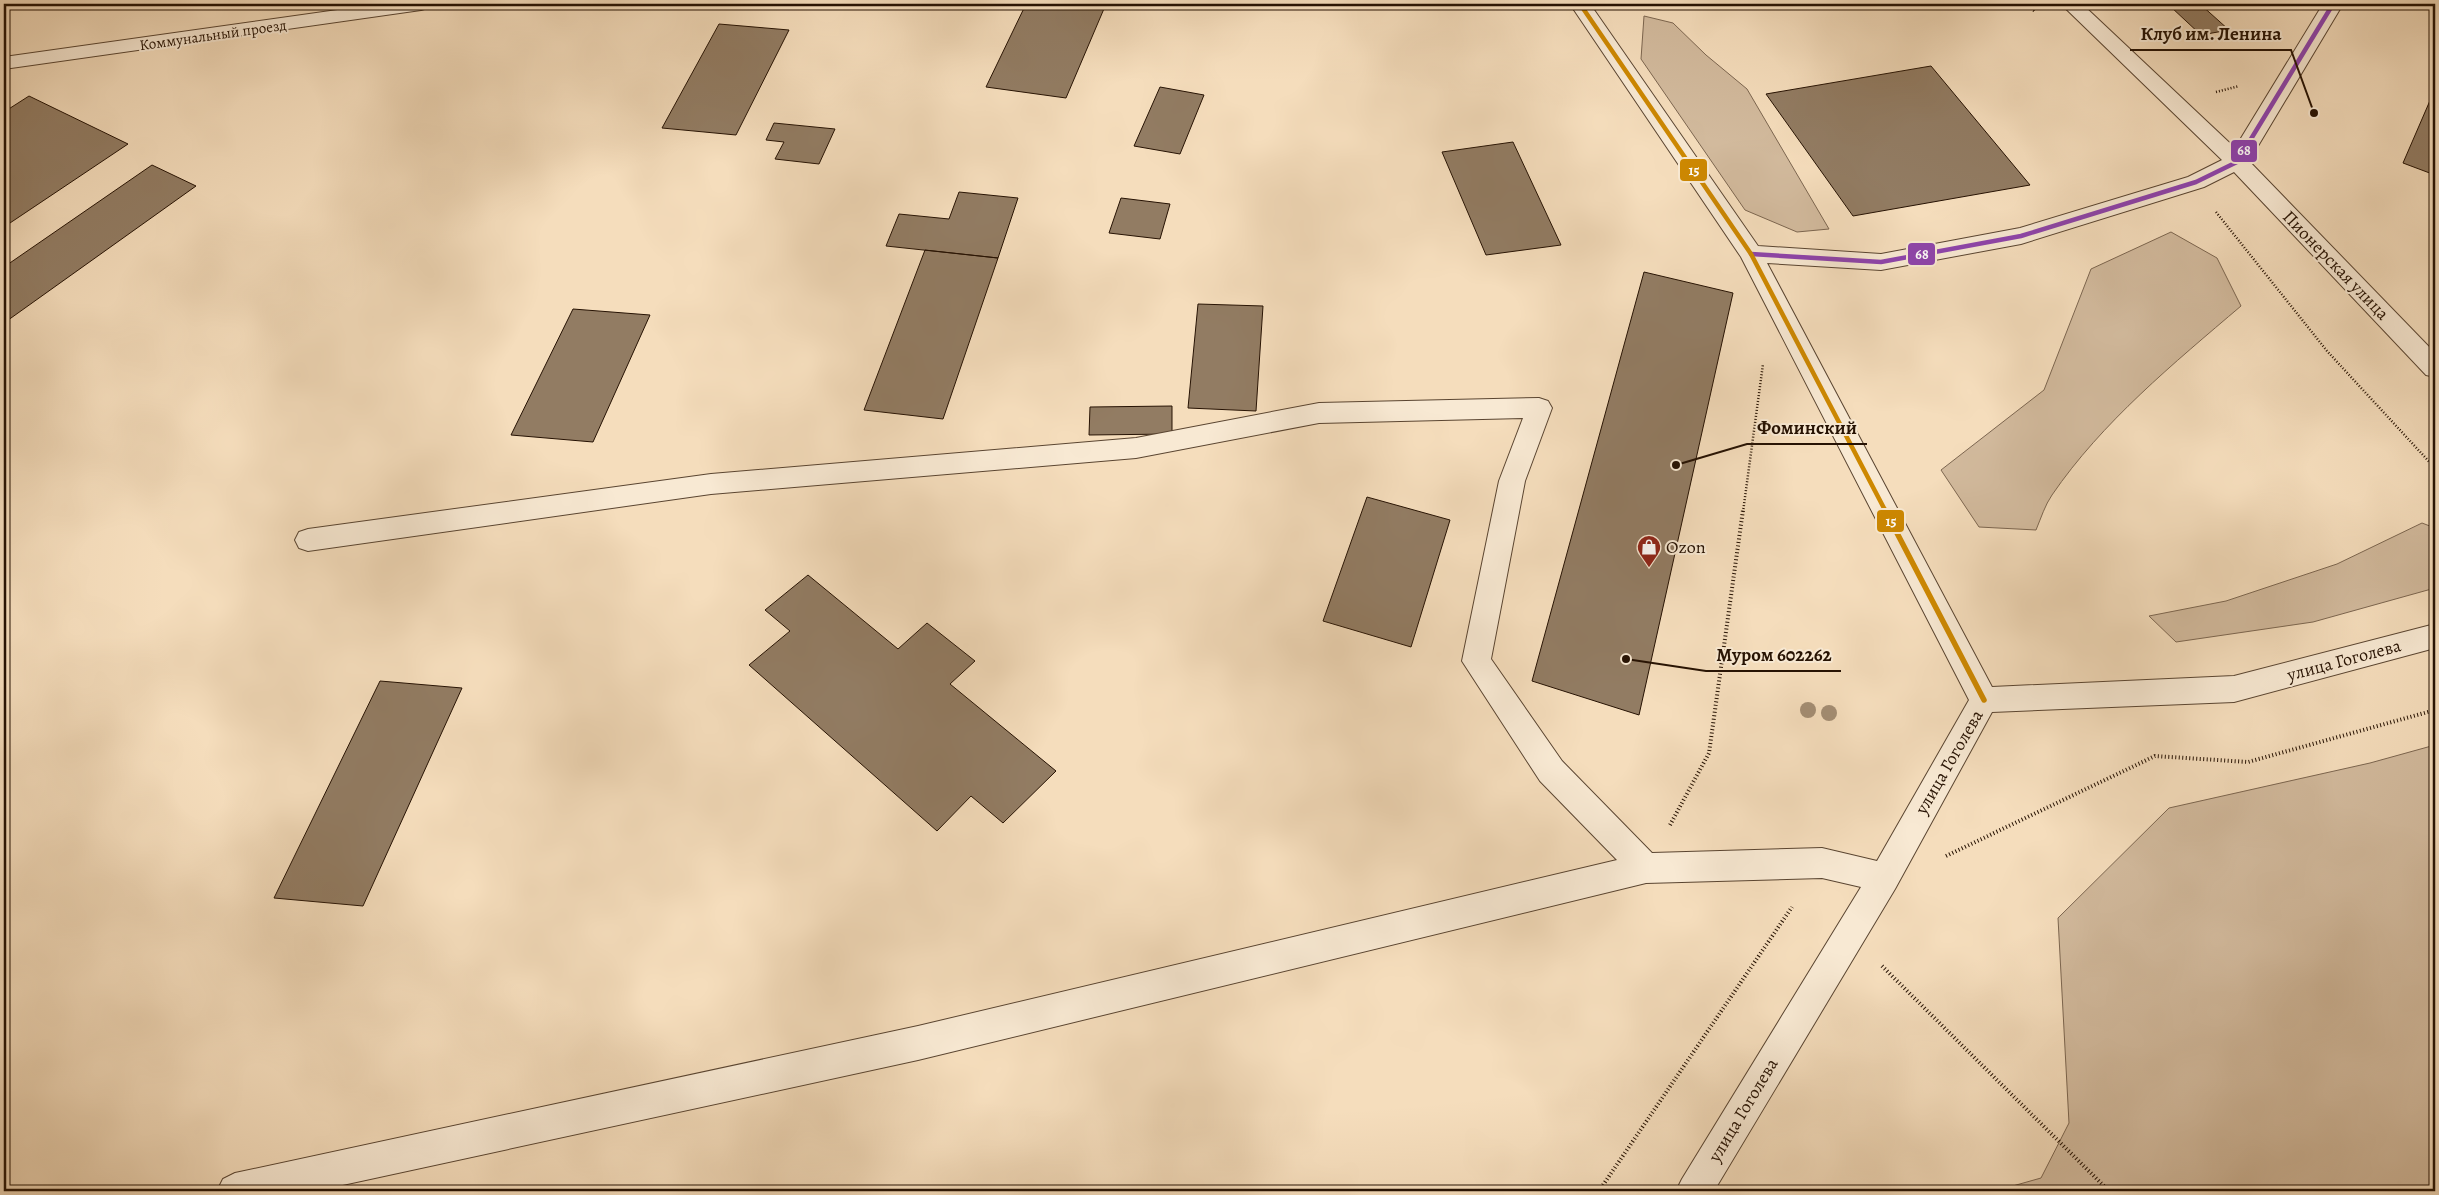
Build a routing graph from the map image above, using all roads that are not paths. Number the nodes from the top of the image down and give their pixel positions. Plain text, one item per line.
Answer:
1 (421, 4) edge
2 (1580, 4) edge
3 (2071, 4) edge
4 (2333, 4) edge
5 (4, 64) edge
6 (2237, 162) junction
7 (1751, 254) junction
8 (2435, 368) edge
9 (308, 540) dead end
10 (2435, 636) edge
11 (1984, 700) junction
12 (1646, 868) junction
13 (1884, 878) junction
14 (236, 1191) edge
15 (1694, 1191) edge

1 - 5 street, Коммунальный проезд
2 - 7 street
3 - 6 street, Пионерская улица
4 - 6 street
6 - 7 street
6 - 8 street, Пионерская улица
7 - 11 street
9 - 12 street
10 - 11 street, улица Гоголева
11 - 13 street, улица Гоголева
12 - 13 street
12 - 14 street
13 - 15 street, улица Гоголева

